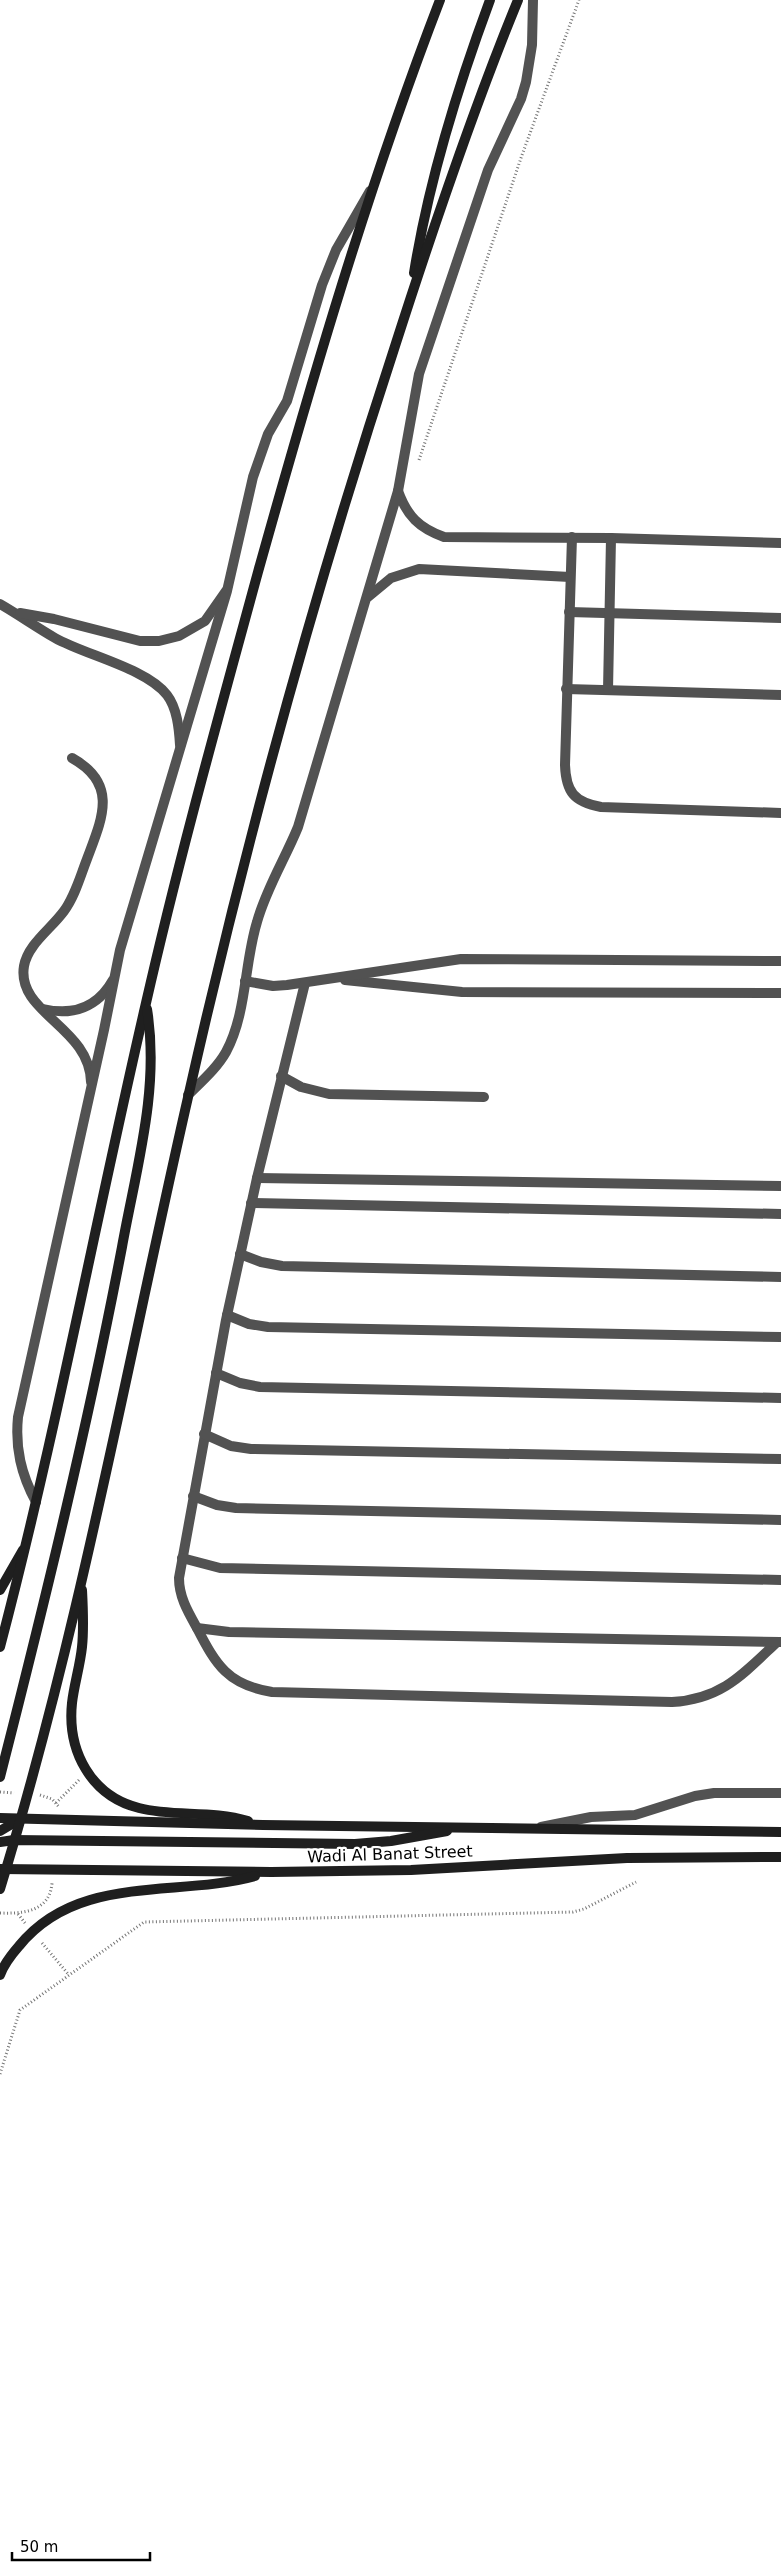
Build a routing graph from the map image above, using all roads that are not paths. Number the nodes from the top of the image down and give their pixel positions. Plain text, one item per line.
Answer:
1 (440, 0) edge
2 (490, 0) edge
3 (518, 0) edge
4 (533, 0) edge
5 (374, 184) junction
6 (410, 301) junction
7 (398, 491) junction
8 (572, 537) junction
9 (611, 538) junction
10 (781, 543) edge
11 (570, 577) junction
12 (227, 590) junction
13 (368, 597) junction
14 (0, 604) edge
15 (14, 612) junction
16 (569, 612) junction
17 (610, 614) junction
18 (781, 618) edge
19 (566, 689) junction
20 (608, 690) junction
21 (781, 695) edge
22 (180, 749) junction
23 (72, 758) dead end
24 (781, 813) edge
25 (781, 961) edge
26 (114, 979) junction
27 (333, 979) junction
28 (245, 981) junction
29 (305, 983) junction
30 (781, 993) edge
31 (146, 1003) junction
32 (42, 1009) junction
33 (281, 1076) junction
34 (91, 1088) junction
35 (188, 1095) junction
36 (484, 1097) dead end
37 (257, 1178) junction
38 (781, 1186) edge
39 (251, 1203) junction
40 (781, 1214) edge
41 (240, 1254) junction
42 (781, 1277) edge
43 (227, 1315) junction
44 (781, 1336) edge
45 (216, 1373) junction
46 (781, 1398) edge
47 (204, 1434) junction
48 (781, 1459) edge
49 (192, 1496) junction
50 (36, 1502) junction
51 (781, 1520) edge
52 (28, 1542) junction
53 (182, 1558) junction
54 (781, 1580) edge
55 (81, 1582) junction
56 (0, 1590) edge
57 (197, 1628) junction
58 (779, 1642) edge
59 (0, 1647) edge
60 (0, 1777) edge
61 (781, 1793) edge
62 (0, 1818) edge
63 (20, 1819) junction
64 (263, 1825) junction
65 (463, 1827) junction
66 (539, 1828) junction
67 (0, 1831) edge
68 (781, 1832) edge
69 (14, 1840) junction
70 (0, 1842) edge
71 (781, 1857) edge
72 (2, 1866) edge
73 (271, 1872) junction
74 (0, 1889) edge
75 (0, 1975) edge

1 - 5 main road
2 - 6 main road
3 - 6 main road
4 - 7 street
5 - 12 street
5 - 31 main road
6 - 35 main road
7 - 8 street
7 - 13 street
8 - 9 street
8 - 11 street
9 - 10 street
9 - 17 street
11 - 13 street
11 - 16 street
12 - 15 street
12 - 22 street
13 - 28 street
14 - 15 street
15 - 22 street
16 - 17 street
16 - 19 street
17 - 18 street
17 - 20 street
19 - 20 street
19 - 24 street
20 - 21 street
22 - 26 street
23 - 32 street
25 - 27 street
26 - 32 street
26 - 34 street
27 - 29 street
27 - 30 street
28 - 29 street
28 - 35 street
29 - 33 street
31 - 50 main road
31 - 60 main road
32 - 34 street
33 - 36 street
33 - 37 street
34 - 50 street
35 - 55 main road
37 - 38 street
37 - 39 street
39 - 40 street
39 - 41 street
41 - 42 street
41 - 43 street
43 - 44 street
43 - 45 street
45 - 46 street
45 - 47 street
47 - 48 street
47 - 49 street
49 - 51 street
49 - 53 street
50 - 52 main road
52 - 56 main road
52 - 59 main road
53 - 54 street
53 - 57 street
55 - 63 main road
55 - 64 main road
57 - 58 street
57 - 58 street
61 - 66 street
62 - 63 main road, Wadi Al Banat Street
63 - 64 main road, Wadi Al Banat Street
63 - 67 main road
63 - 69 main road
64 - 65 main road, Wadi Al Banat Street
65 - 66 main road, Wadi Al Banat Street
65 - 69 main road
66 - 68 main road, Wadi Al Banat Street
69 - 70 main road
69 - 72 main road
71 - 73 main road, Wadi Al Banat Street
72 - 73 main road, Wadi Al Banat Street
72 - 74 main road
73 - 75 main road

